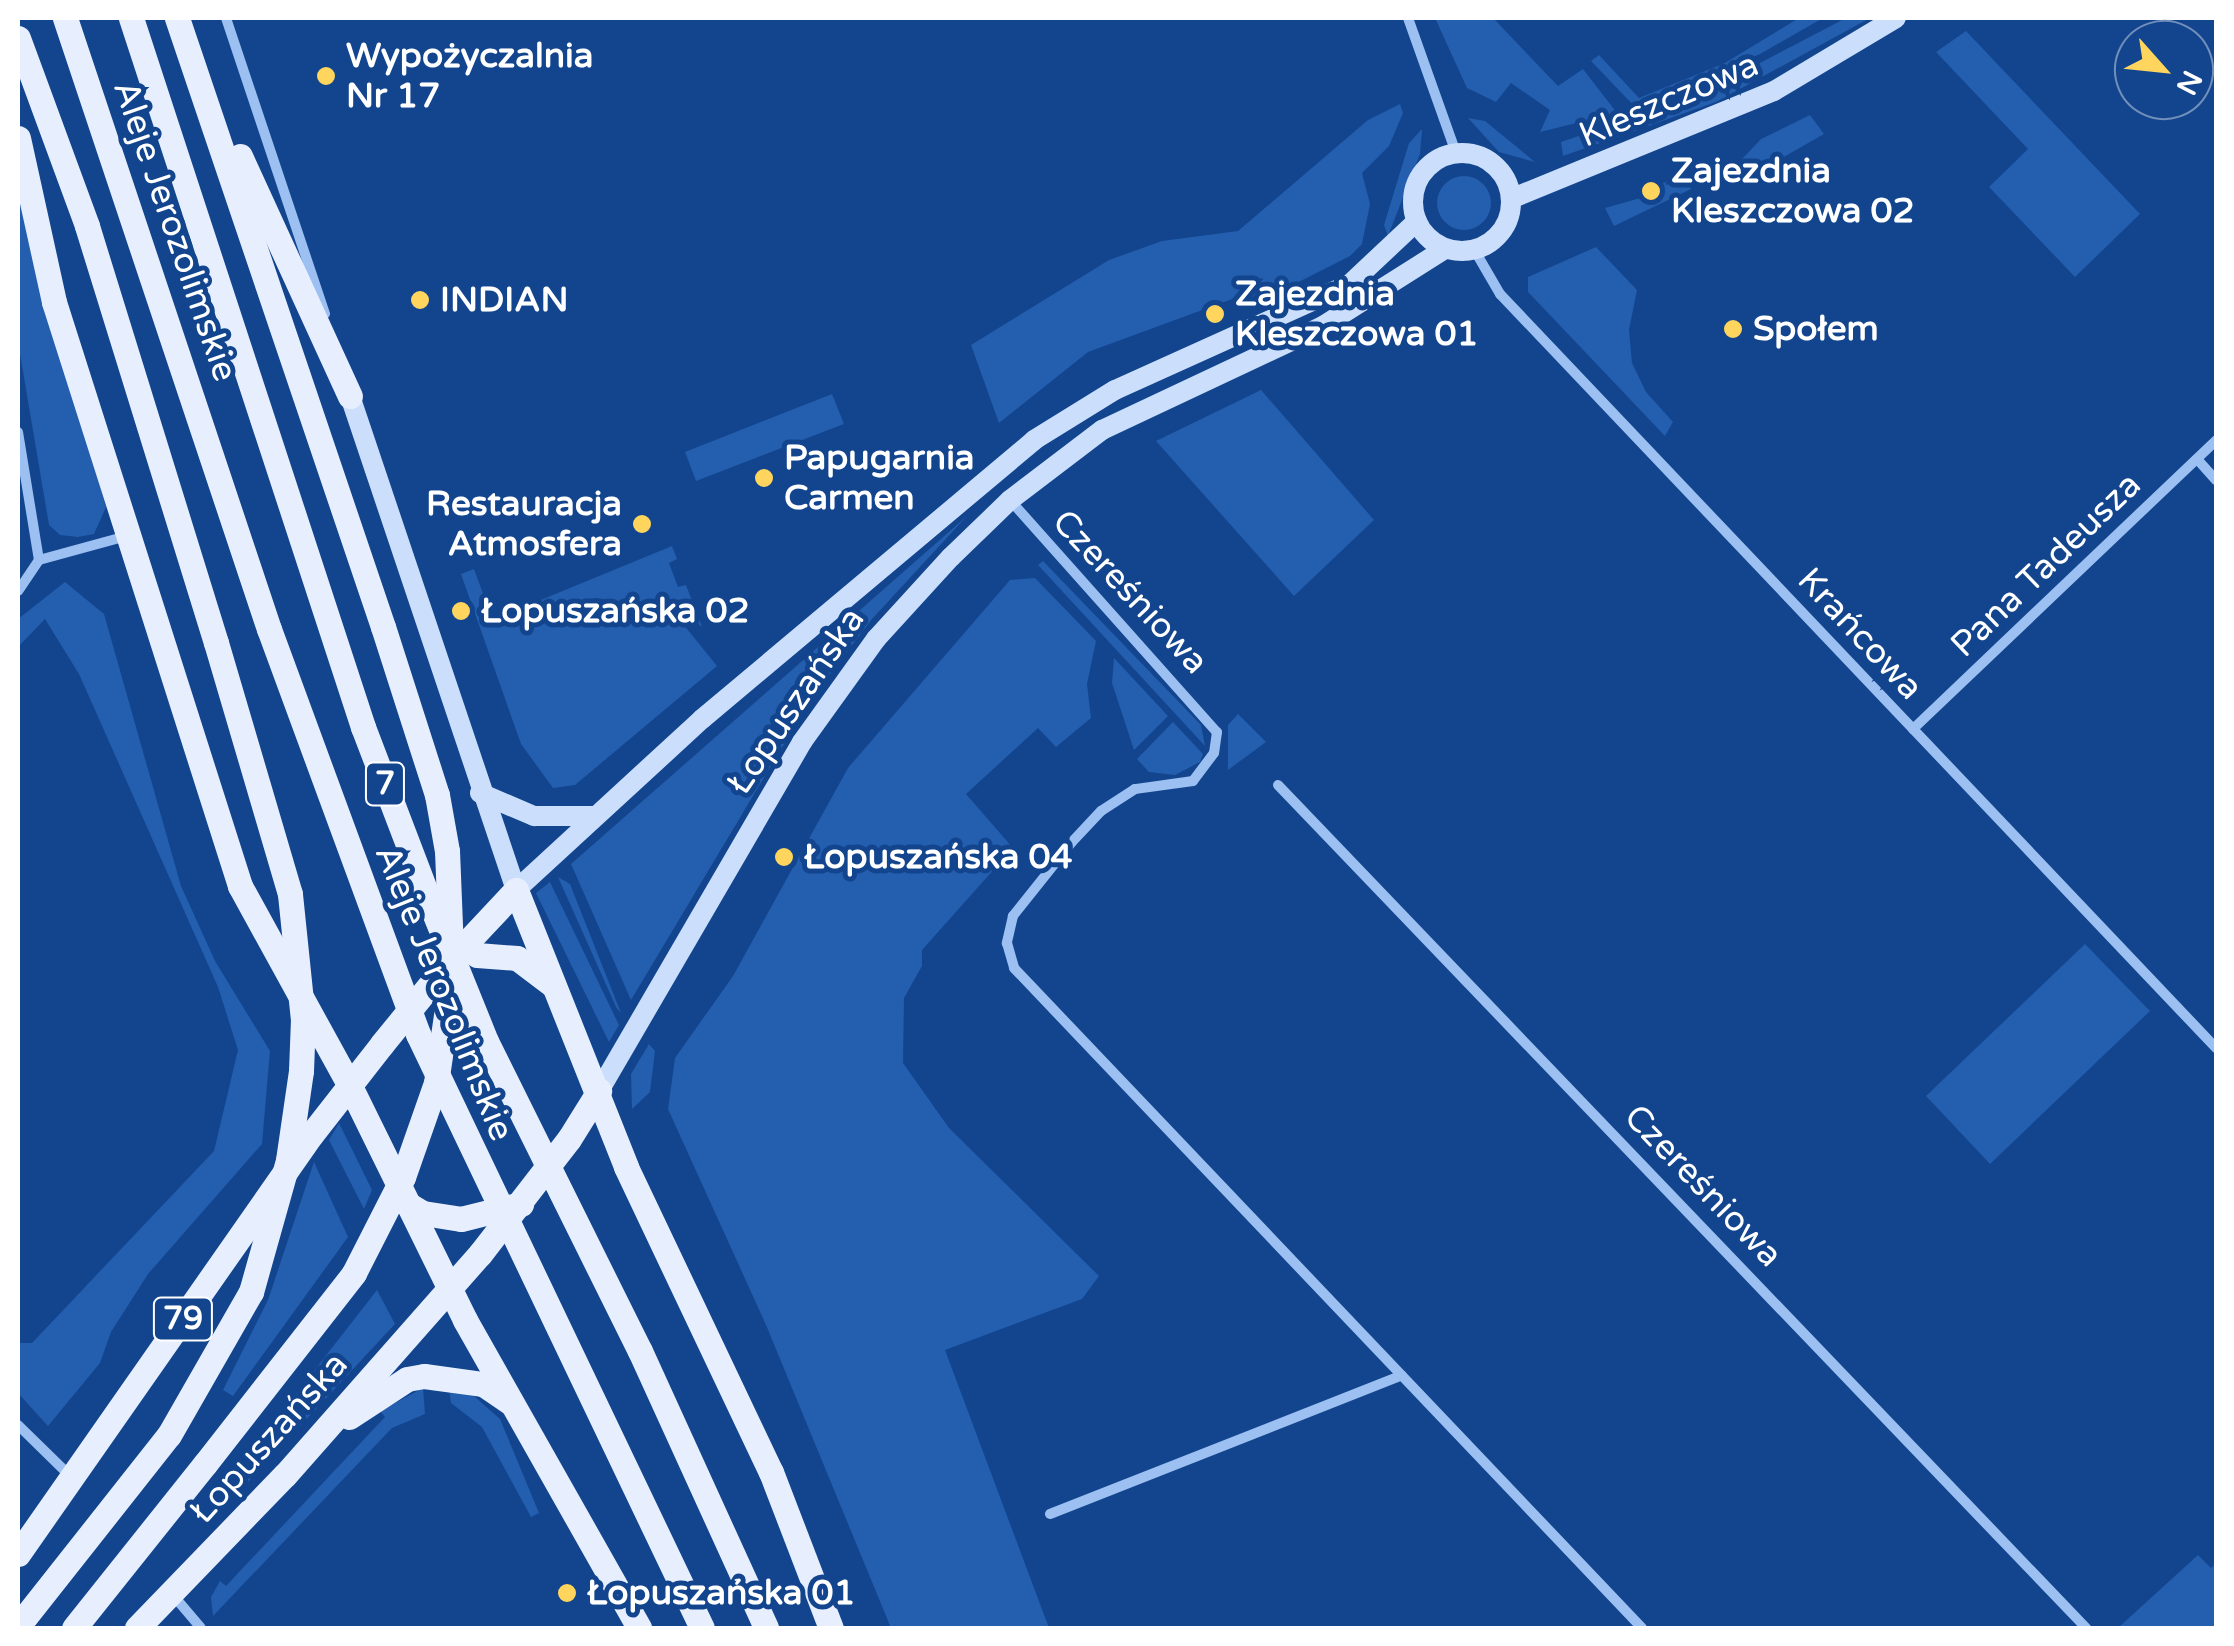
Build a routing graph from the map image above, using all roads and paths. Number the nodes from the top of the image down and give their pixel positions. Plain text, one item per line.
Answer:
1 (65, 18) edge
2 (131, 18) edge
3 (178, 18) edge
4 (226, 18) edge
5 (1408, 18) edge
6 (1896, 18) edge
7 (18, 38) edge
8 (206, 96) junction
9 (18, 138) edge
10 (1456, 153) junction
11 (1513, 198) junction
12 (1416, 221) junction
13 (1445, 249) junction
14 (1474, 250) junction
15 (350, 396) junction
16 (18, 432) edge
17 (2216, 440) edge
18 (2197, 460) junction
19 (2216, 480) edge
20 (1010, 500) junction
21 (133, 534) junction
22 (39, 560) junction
23 (18, 591) edge
24 (1913, 729) junction
25 (1278, 784) dead end
26 (480, 793) junction
27 (594, 816) junction
28 (516, 890) junction
29 (473, 947) junction
30 (558, 989) junction
31 (2216, 1048) edge
32 (349, 1084) junction
33 (599, 1091) junction
34 (401, 1200) junction
35 (520, 1204) junction
36 (449, 1290) junction
37 (1402, 1375) junction
38 (515, 1406) junction
39 (18, 1425) edge
40 (320, 1436) junction
41 (74, 1479) junction
42 (1050, 1514) dead end
43 (18, 1554) edge
44 (172, 1594) junction
45 (18, 1626) edge
46 (74, 1628) edge
47 (137, 1628) edge
48 (201, 1628) edge
49 (639, 1628) edge
50 (702, 1628) edge
51 (766, 1628) edge
52 (831, 1628) edge
53 (1642, 1628) edge
54 (2086, 1628) edge

1 - 50 main road, Aleje Jerozolimskie / 7
2 - 51 main road, Aleje Jerozolimskie / 7
3 - 8 main road
4 - 15 street
5 - 10 street
6 - 11 main road, Kleszczowa
7 - 45 main road, bridge
8 - 15 main road
8 - 46 main road, bridge
9 - 21 main road
10 - 11 main road
10 - 12 main road
11 - 14 main road
12 - 13 main road
12 - 27 main road, Łopuszańska
13 - 14 main road
13 - 20 main road, Łopuszańska
14 - 24 street, Krańcowa
15 - 26 main road
16 - 22 street
17 - 18 street, Pana Tadeusza
18 - 19 street
18 - 24 street, Pana Tadeusza
20 - 33 main road, Łopuszańska
20 - 37 street, Czereśniowa
21 - 22 street
21 - 32 main road
22 - 23 street
24 - 31 street, Krańcowa
25 - 54 street, Czereśniowa
26 - 27 main road
26 - 28 main road
27 - 28 main road, Łopuszańska
28 - 29 main road
28 - 30 main road
29 - 30 main road
29 - 32 main road, bridge
30 - 33 main road
32 - 34 main road
32 - 41 main road, 79
33 - 35 main road, bridge
33 - 52 main road
34 - 35 main road, bridge
34 - 36 main road
35 - 36 main road, Łopuszańska, bridge
36 - 38 main road
36 - 40 main road, Łopuszańska
37 - 42 street
37 - 53 street
38 - 40 main road
38 - 49 main road
39 - 41 street
40 - 44 main road, Łopuszańska
41 - 43 main road, 79
44 - 47 main road, Łopuszańska
44 - 48 street

